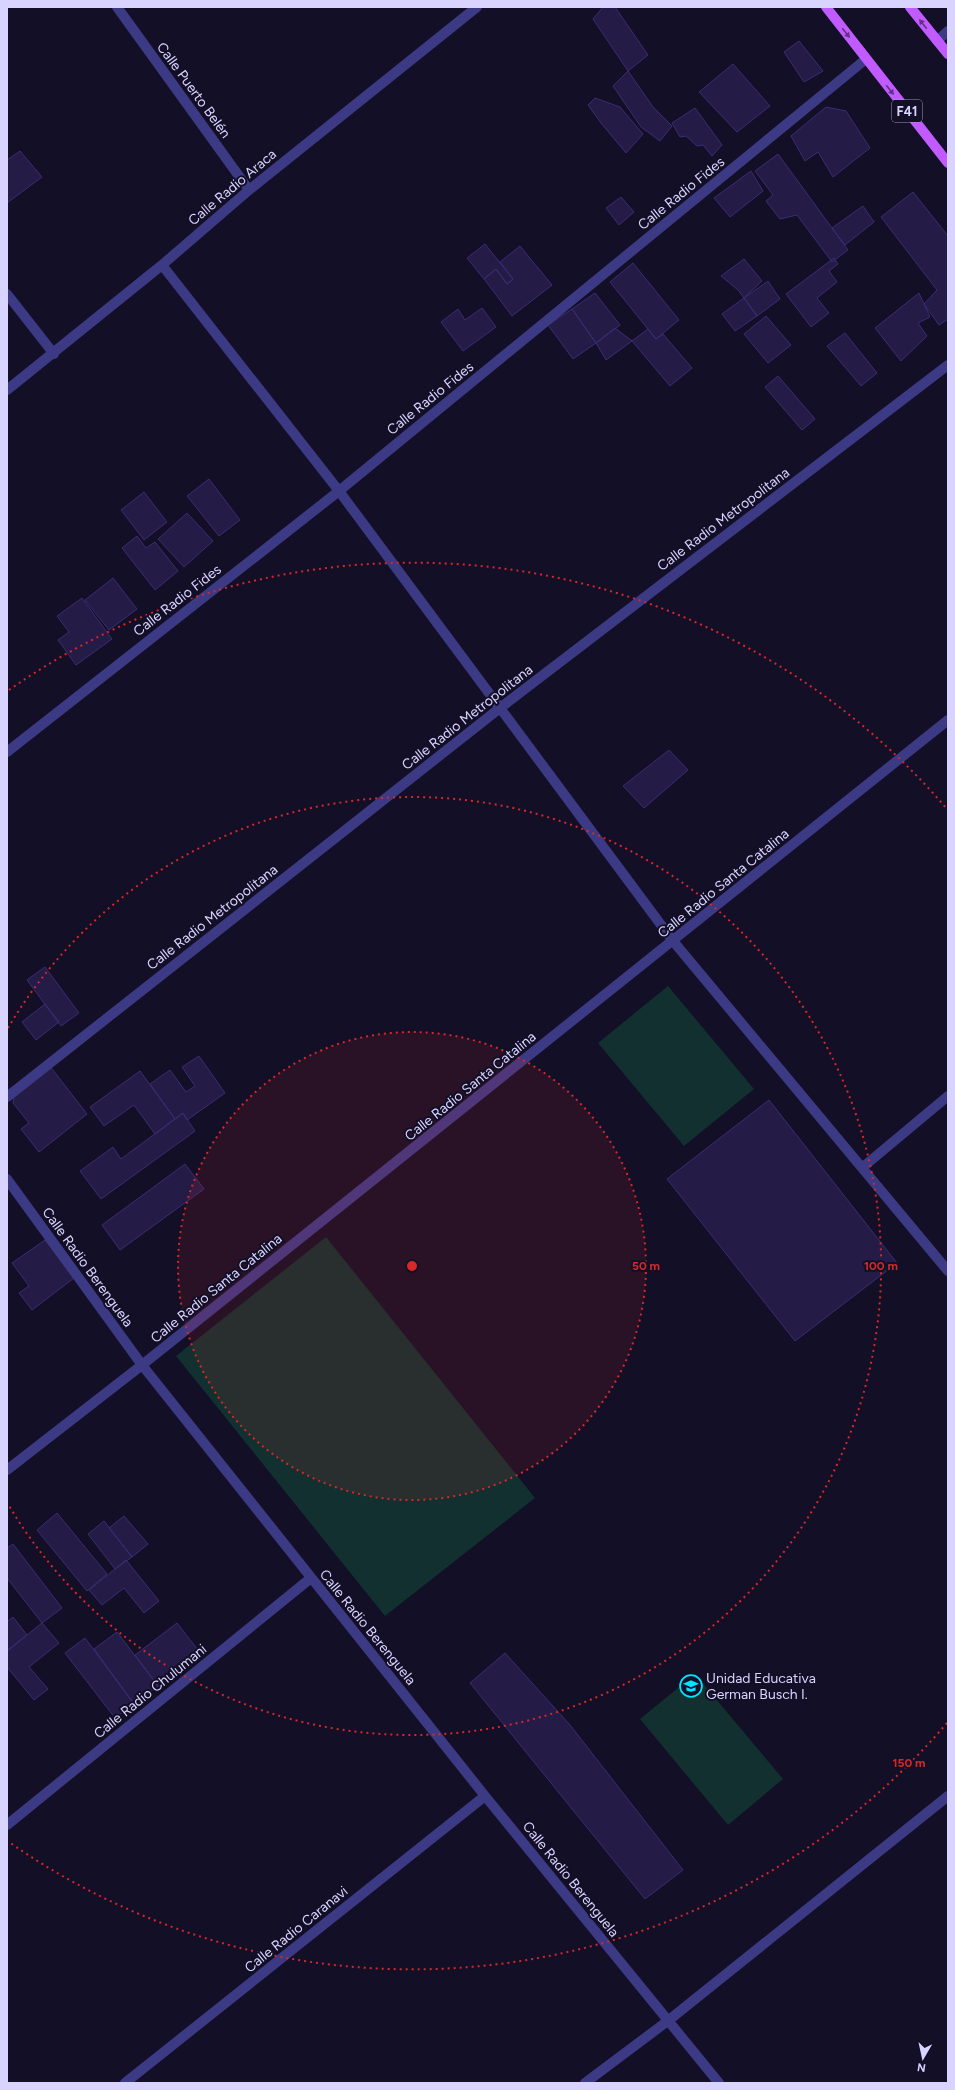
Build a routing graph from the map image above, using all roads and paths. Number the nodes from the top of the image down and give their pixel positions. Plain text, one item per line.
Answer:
1 (117, 7) edge
2 (477, 7) edge
3 (826, 7) edge
4 (910, 7) edge
5 (948, 31) edge
6 (937, 41) junction
7 (948, 54) edge
8 (866, 59) junction
9 (948, 163) edge
10 (249, 190) junction
11 (162, 265) junction
12 (7, 294) edge
13 (54, 354) junction
14 (948, 365) edge
15 (7, 390) edge
16 (339, 491) junction
17 (500, 708) junction
18 (948, 720) edge
19 (7, 752) edge
20 (673, 941) junction
21 (948, 1096) edge
22 (7, 1097) edge
23 (863, 1167) junction
24 (7, 1179) edge
25 (948, 1271) edge
26 (142, 1365) junction
27 (7, 1470) edge
28 (311, 1578) junction
29 (485, 1796) junction
30 (948, 1796) edge
31 (7, 1825) edge
32 (669, 2020) junction
33 (125, 2083) edge
34 (585, 2083) edge
35 (719, 2083) edge

1 - 10 street, Calle Puerto Belén
2 - 10 street, Calle Radio Araca
3 -> 8 main road, F41
6 -> 4 main road
5 - 6 street
6 - 7 main road
8 -> 9 main road, F41
8 - 16 street, Calle Radio Fides
10 - 11 street, Calle Radio Araca
11 - 13 street, Calle Radio Araca
11 - 16 street
12 - 13 street
13 - 15 street, Calle Radio Araca
14 - 17 street, Calle Radio Metropolitana
16 - 17 street
16 - 19 street, Calle Radio Fides
17 - 20 street
17 - 22 street, Calle Radio Metropolitana
18 - 20 street, Calle Radio Santa Catalina
20 - 23 street
20 - 26 street, Calle Radio Santa Catalina
21 - 23 street
23 - 25 street
24 - 26 street, Calle Radio Berenguela
26 - 27 street, Calle Radio Santa Catalina
26 - 28 street, Calle Radio Berenguela
28 - 29 street, Calle Radio Berenguela
28 - 31 street, Calle Radio Chulumani
29 - 32 street, Calle Radio Berenguela
29 - 33 street, Calle Radio Caranavi
30 - 32 street
32 - 34 street
32 - 35 street, Calle Radio Berenguela

